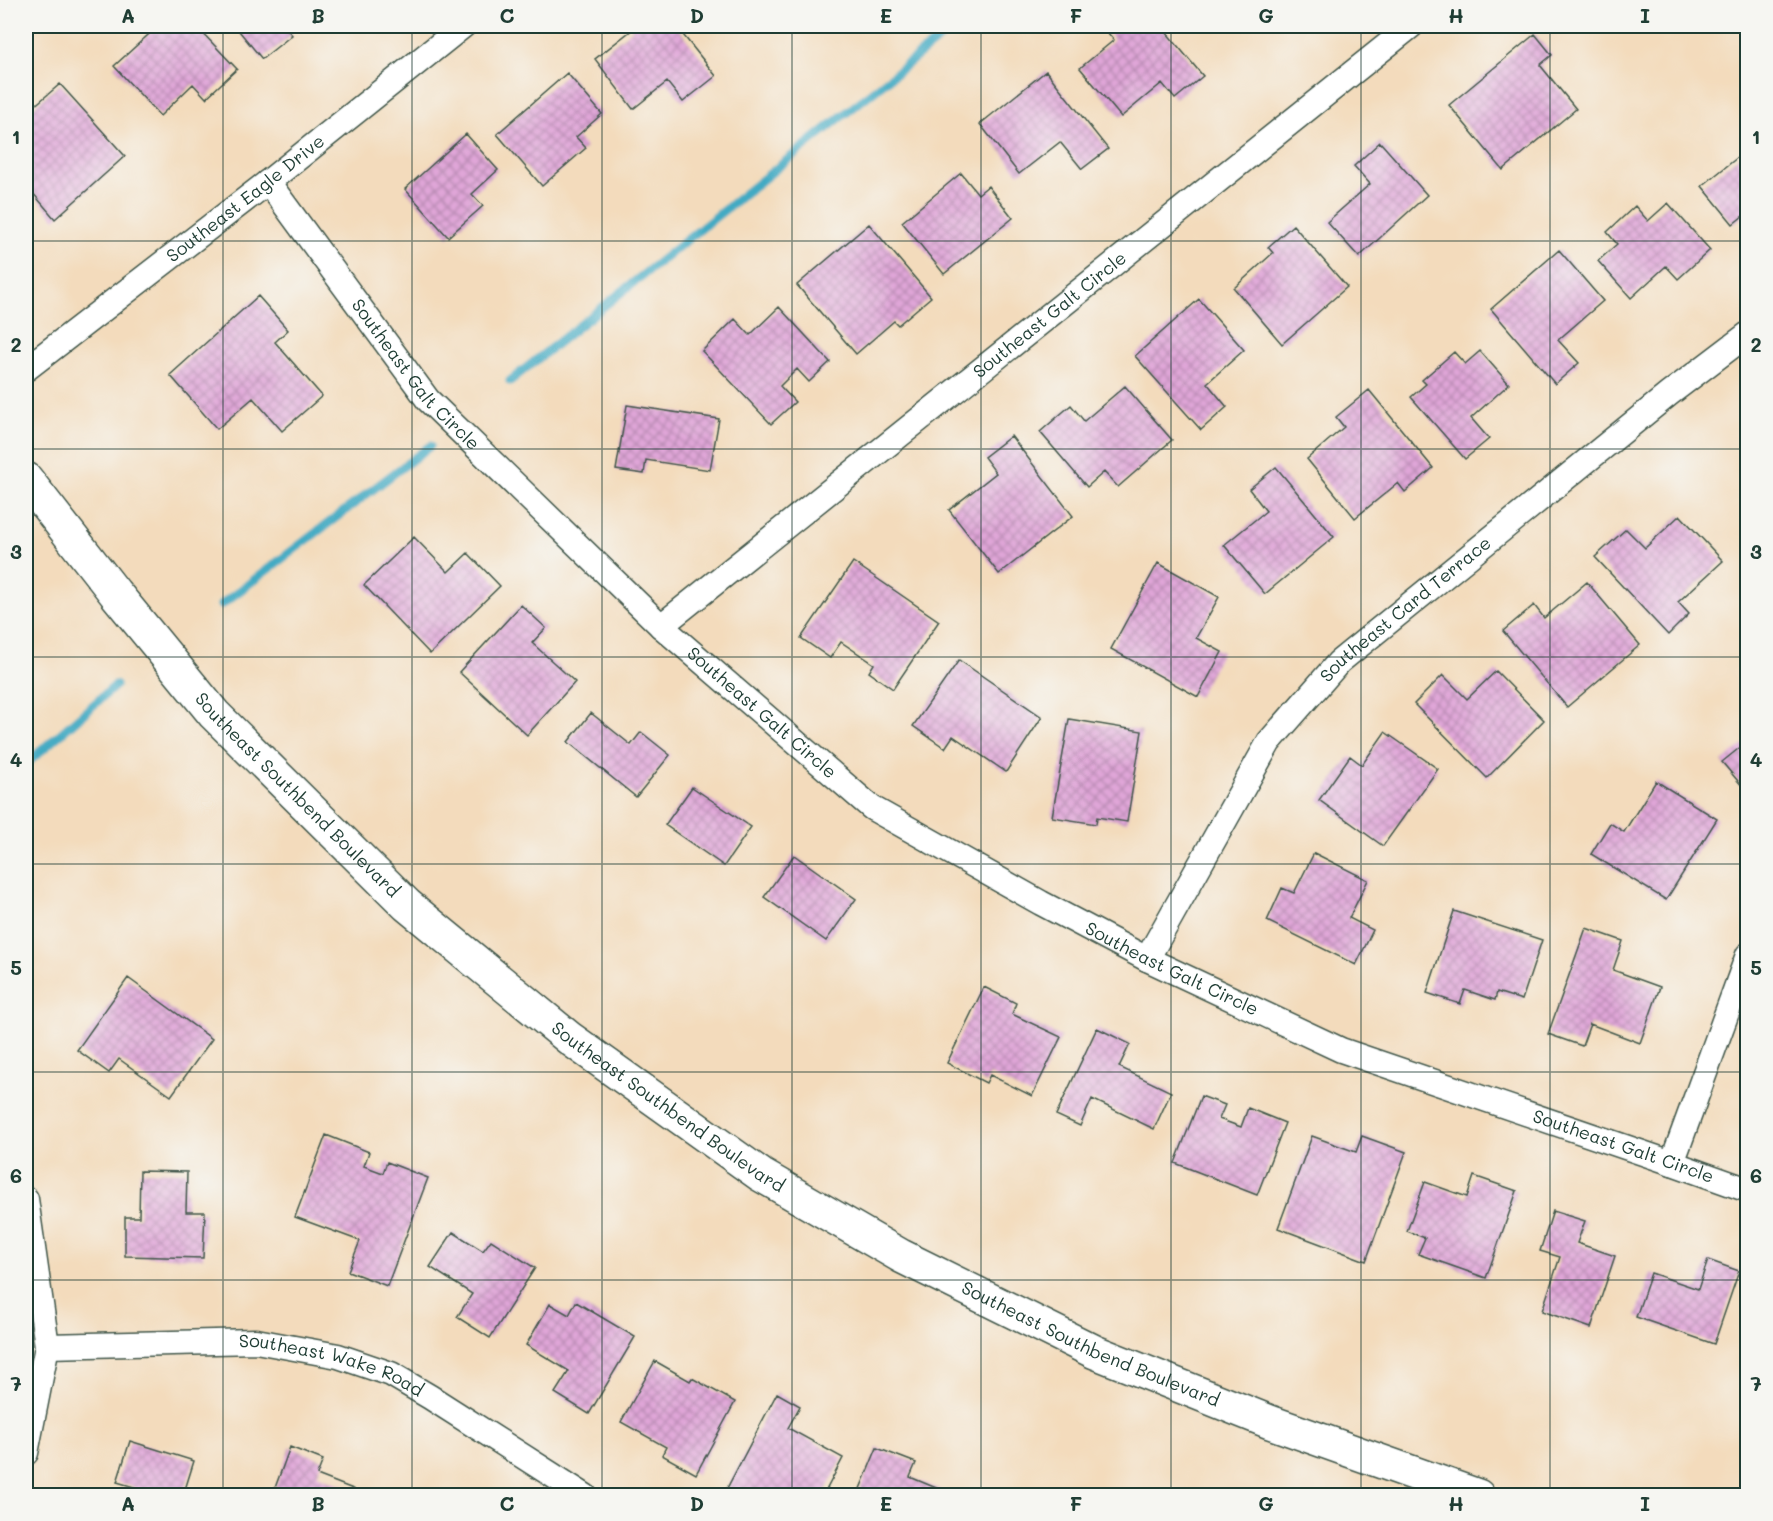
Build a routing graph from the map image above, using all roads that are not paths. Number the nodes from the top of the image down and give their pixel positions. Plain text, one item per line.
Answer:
1 (463, 26) edge
2 (1411, 26) edge
3 (268, 182) junction
4 (1748, 334) edge
5 (26, 369) edge
6 (26, 478) edge
7 (661, 626) junction
8 (1748, 955) edge
9 (1147, 959) junction
10 (1672, 1162) junction
11 (1748, 1190) edge
12 (26, 1199) edge
13 (47, 1346) junction
14 (26, 1453) edge
15 (585, 1496) edge
16 (1478, 1496) edge

1 - 3 street, Southeast Eagle Drive
2 - 7 street, Southeast Galt Circle
3 - 5 street, Southeast Eagle Drive
3 - 7 street, Southeast Galt Circle
4 - 9 street, Southeast Card Terrace
6 - 16 street, Southeast Southbend Boulevard
7 - 9 street, Southeast Galt Circle
8 - 10 street
9 - 10 street, Southeast Galt Circle
10 - 11 street, Southeast Galt Circle
12 - 13 street
13 - 14 street
13 - 15 street, Southeast Wake Road

